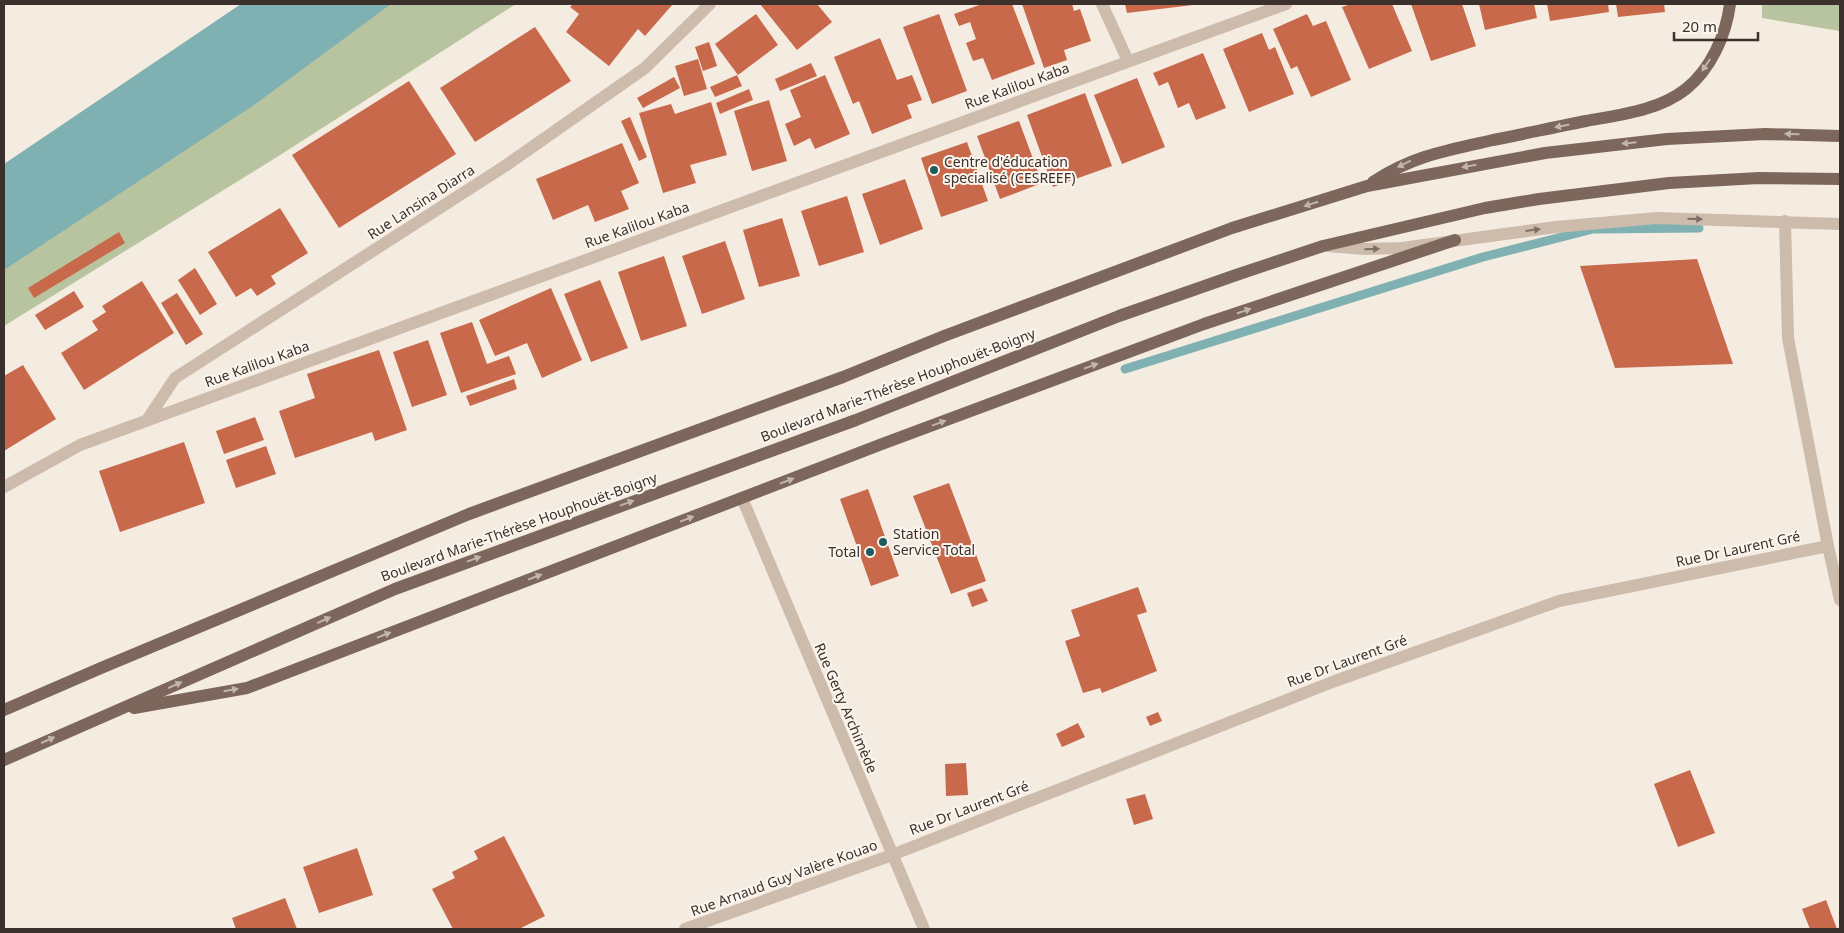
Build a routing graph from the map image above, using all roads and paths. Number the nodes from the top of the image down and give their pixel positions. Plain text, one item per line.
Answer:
1 (710, 4) edge
2 (1102, 4) edge
3 (1286, 4) edge
4 (1730, 4) edge
5 (1128, 61) junction
6 (1840, 136) edge
7 (1840, 179) edge
8 (1367, 186) junction
9 (1785, 221) junction
10 (1840, 224) edge
11 (1455, 240) junction
12 (1323, 246) junction
13 (147, 420) junction
14 (4, 487) edge
15 (742, 498) junction
16 (1828, 546) junction
17 (1840, 600) edge
18 (4, 710) edge
19 (114, 711) junction
20 (4, 760) edge
21 (892, 854) junction
22 (685, 929) edge
23 (924, 929) edge

1 - 13 street, Rue Lansina Diarra
2 - 5 street
3 - 5 street, Rue Kalilou Kaba
4 -> 8 main road
5 - 13 street, Rue Kalilou Kaba
6 -> 8 main road, Boulevard Marie-Thérèse Houphouët-Boigny
7 - 12 main road, Boulevard Marie-Thérèse Houphouët-Boigny
8 -> 18 main road, Boulevard Marie-Thérèse Houphouët-Boigny
9 - 10 street
11 -> 9 street
9 - 16 street
12 -> 11 street
15 -> 11 main road
19 -> 12 main road, Boulevard Marie-Thérèse Houphouët-Boigny
13 - 14 street, Rue Kalilou Kaba
19 -> 15 main road
15 - 21 street, Rue Gerty Archimède
16 - 17 street
16 - 21 street, Rue Dr Laurent Gré
20 -> 19 main road, Boulevard Marie-Thérèse Houphouët-Boigny
21 - 22 street, Rue Arnaud Guy Valère Kouao
21 - 23 street, Rue Gerty Archimède

